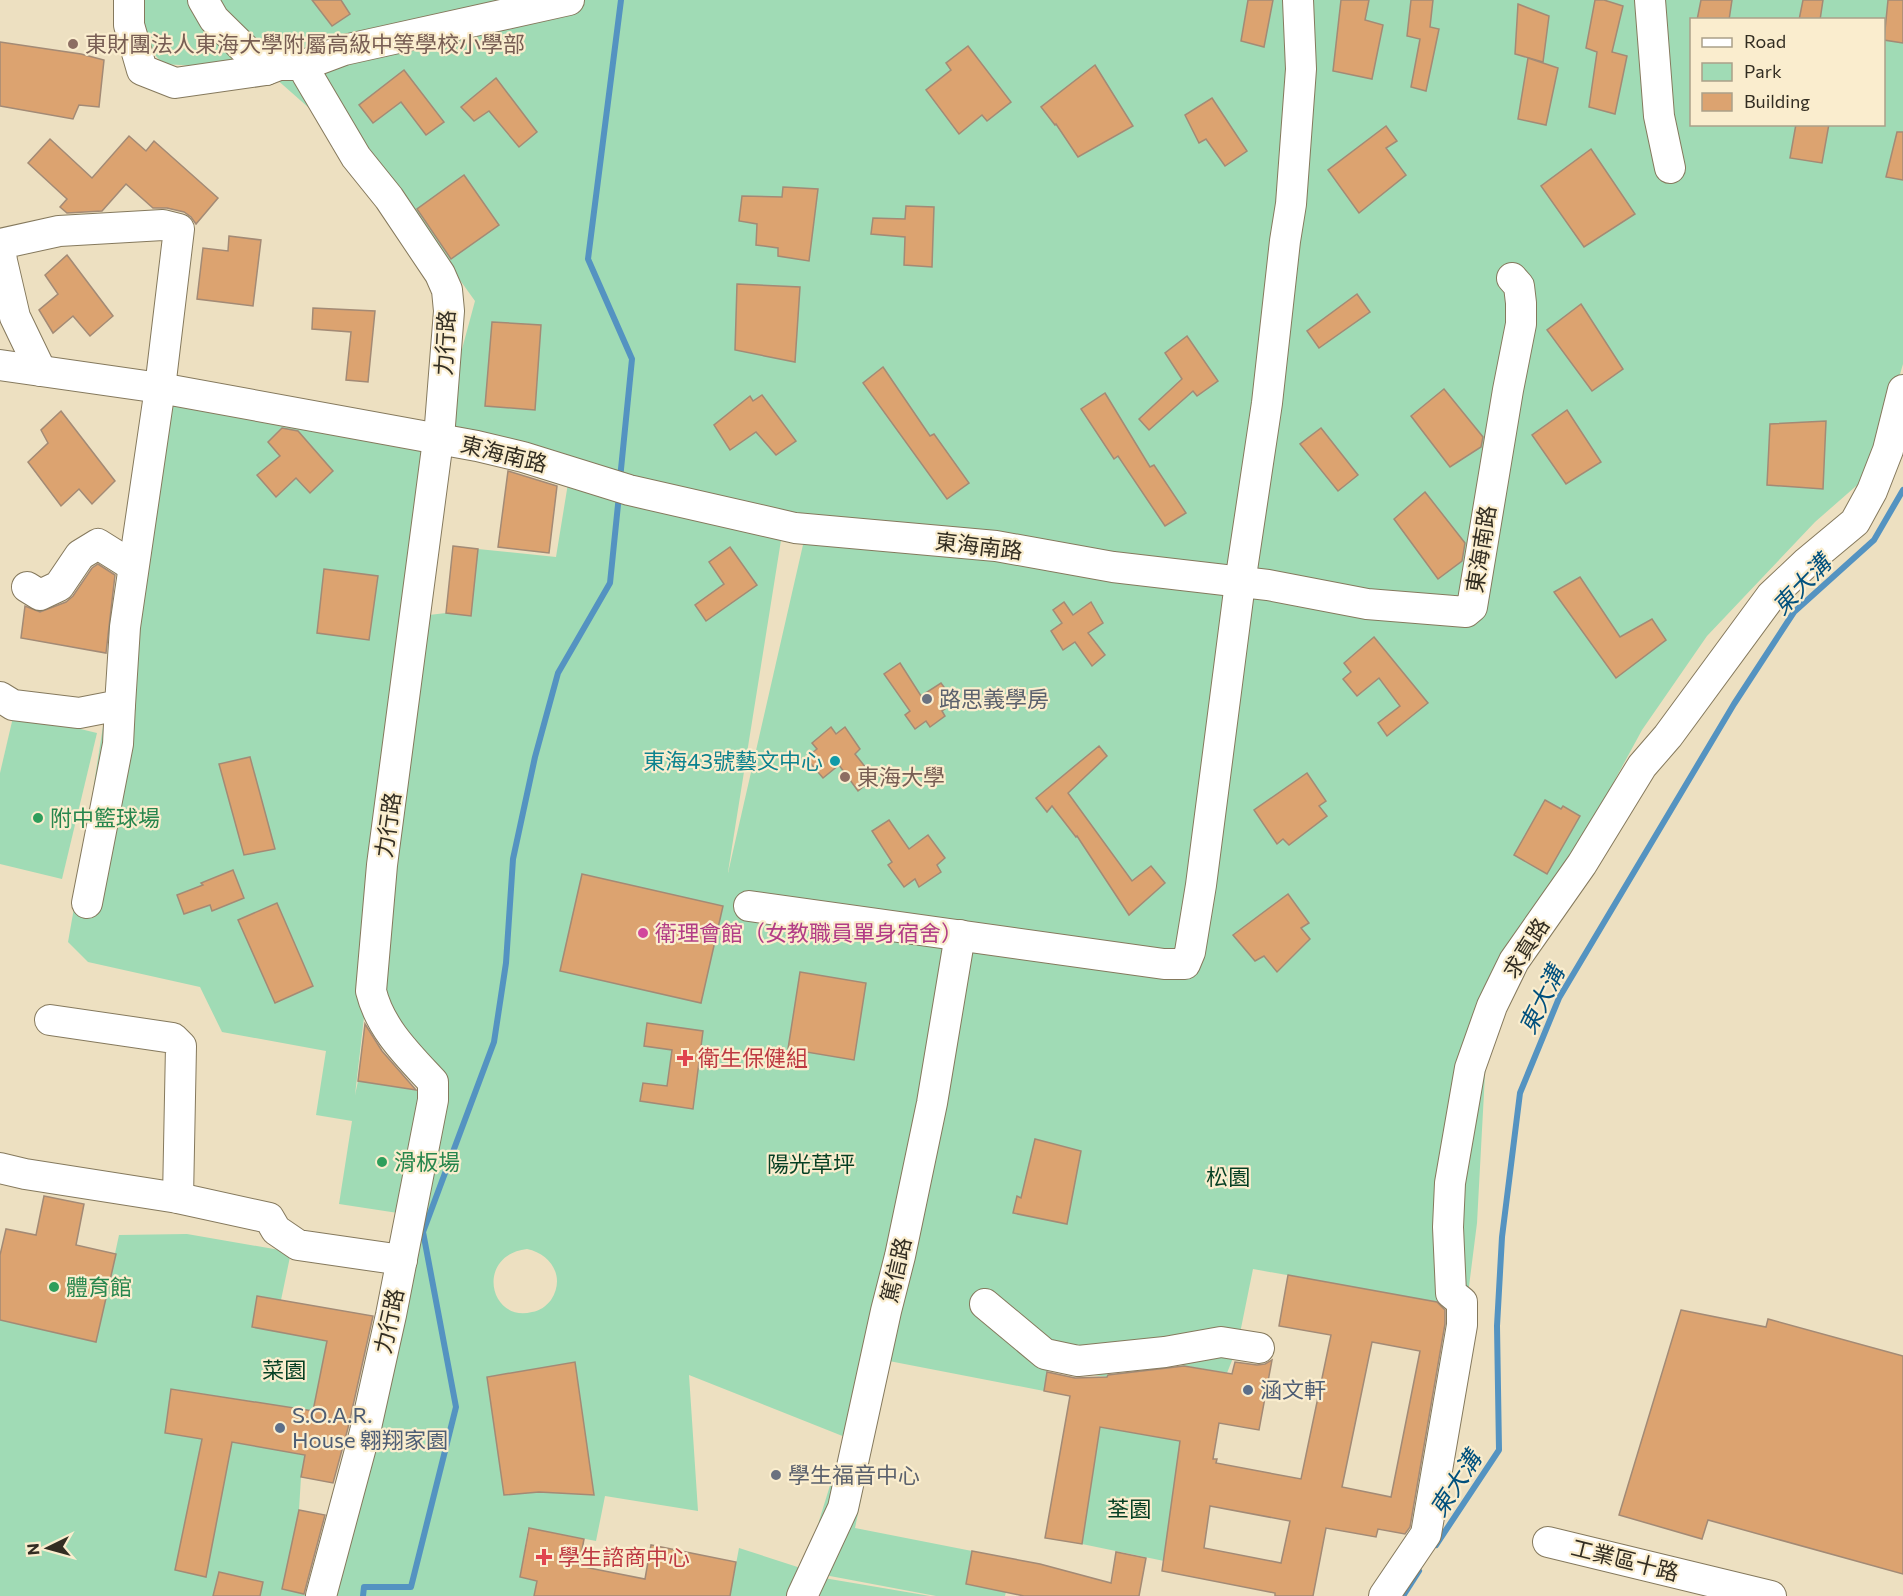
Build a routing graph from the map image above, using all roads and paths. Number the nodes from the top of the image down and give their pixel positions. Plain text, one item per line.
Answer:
1 (129, 0) edge
2 (203, 0) edge
3 (569, 0) edge
4 (1298, 0) edge
5 (1650, 0) edge
6 (304, 65) junction
7 (266, 70) junction
8 (1670, 168) dead end
9 (1512, 278) dead end
10 (0, 365) edge
11 (41, 371) junction
12 (160, 388) junction
13 (1903, 390) edge
14 (438, 438) junction
15 (133, 567) junction
16 (1240, 583) junction
17 (27, 587) dead end
18 (0, 697) edge
19 (120, 705) junction
20 (87, 903) dead end
21 (749, 906) dead end
22 (960, 935) junction
23 (50, 1020) dead end
24 (0, 1168) edge
25 (178, 1198) junction
26 (402, 1260) junction
27 (985, 1304) dead end
28 (1259, 1348) dead end
29 (1548, 1542) dead end
30 (321, 1596) edge
31 (802, 1596) edge
32 (1384, 1596) edge
33 (1772, 1596) edge

1 - 7 street
2 - 7 street
3 - 6 street
4 - 16 street
5 - 8 street
6 - 7 street
6 - 14 street, 力行路
9 - 16 street, 東海南路
10 - 11 street, 東海南路
11 - 12 street, 東海南路
11 - 12 street
12 - 14 street, 東海南路
12 - 15 street
13 - 32 street, 求真路
14 - 16 street, 東海南路
14 - 26 street, 力行路
15 - 17 street
15 - 19 street
16 - 22 street
18 - 19 street
19 - 20 street
21 - 22 street
22 - 31 street, 篤信路
23 - 25 street
24 - 25 street
25 - 26 street
26 - 30 street, 力行路
27 - 28 street
29 - 33 street, 工業區十路

